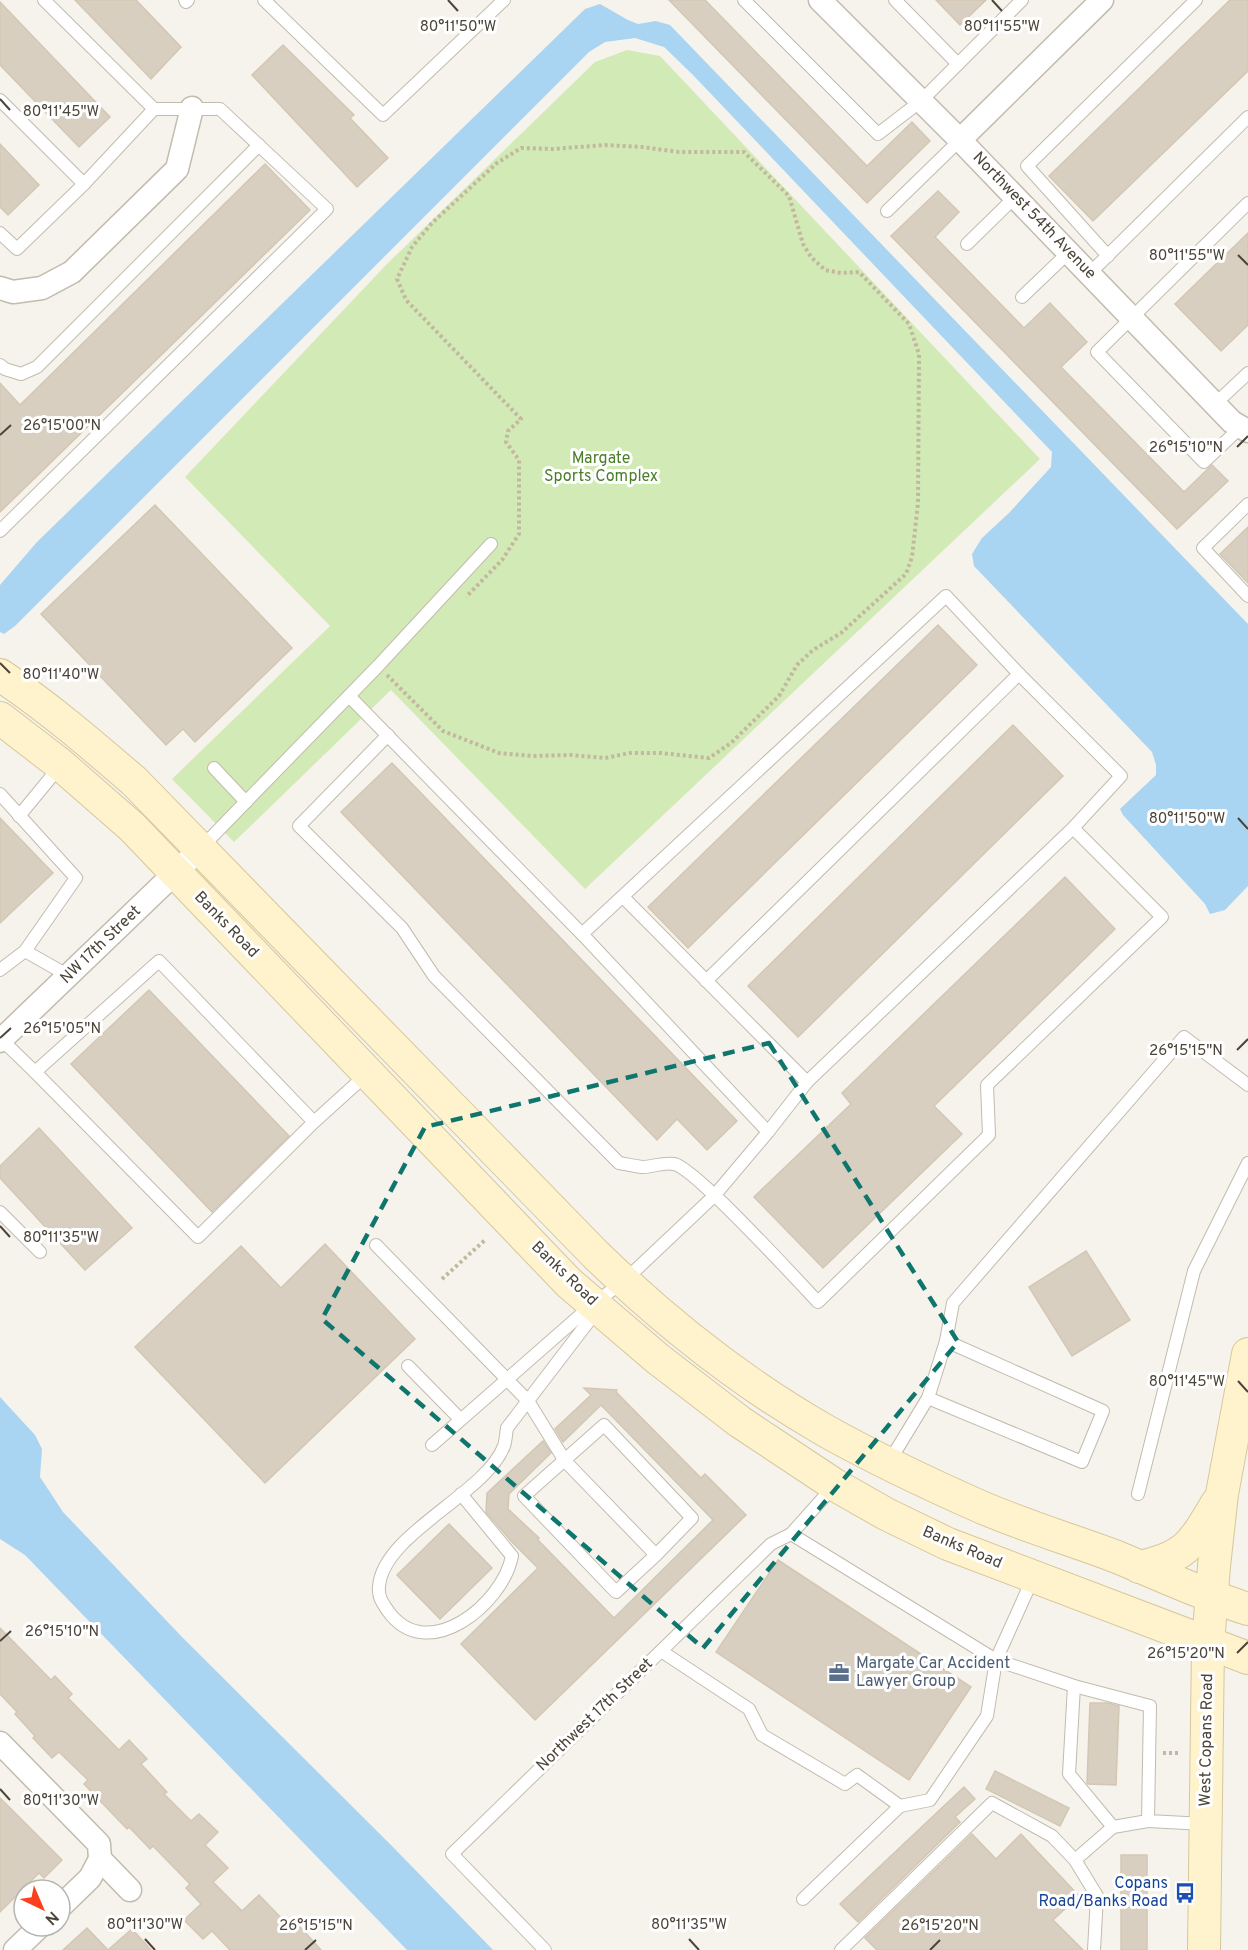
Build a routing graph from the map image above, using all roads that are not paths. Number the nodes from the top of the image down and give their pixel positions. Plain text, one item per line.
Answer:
1 (44, 0) edge
2 (264, 0) edge
3 (504, 0) edge
4 (744, 0) edge
5 (820, 0) edge
6 (895, 0) edge
7 (1022, 0) edge
8 (1102, 0) edge
9 (1196, 0) edge
10 (958, 64) junction
11 (0, 100) edge
12 (921, 101) junction
13 (192, 108) junction
14 (154, 109) junction
15 (1248, 117) edge
16 (960, 140) junction
17 (259, 145) junction
18 (84, 184) junction
19 (1015, 197) junction
20 (1248, 203) edge
21 (887, 211) dead end
22 (0, 233) edge
23 (967, 244) dead end
24 (1068, 252) junction
25 (1108, 256) junction
26 (1089, 274) junction
27 (6, 290) edge
28 (1022, 297) dead end
29 (1131, 317) junction
30 (0, 364) edge
31 (1248, 373) edge
32 (1215, 404) junction
33 (1244, 428) edge
34 (1248, 504) edge
35 (0, 531) edge
36 (491, 544) dead end
37 (1248, 596) edge
38 (1019, 674) junction
39 (0, 675) edge
40 (348, 696) junction
41 (0, 718) edge
42 (387, 735) junction
43 (61, 765) junction
44 (214, 768) dead end
45 (0, 794) edge
46 (246, 802) junction
47 (19, 816) junction
48 (1073, 828) junction
49 (201, 848) junction
50 (176, 873) junction
51 (623, 897) junction
52 (582, 934) junction
53 (25, 951) junction
54 (0, 970) edge
55 (69, 976) junction
56 (706, 981) junction
57 (1, 1040) edge
58 (35, 1072) junction
59 (368, 1073) junction
60 (807, 1082) junction
61 (1248, 1085) edge
62 (314, 1122) junction
63 (768, 1132) junction
64 (1248, 1163) edge
65 (714, 1196) junction
66 (0, 1212) edge
67 (376, 1245) dead end
68 (40, 1252) dead end
69 (623, 1282) junction
70 (593, 1304) junction
71 (946, 1341) junction
72 (1248, 1354) edge
73 (408, 1366) dead end
74 (507, 1380) junction
75 (928, 1398) junction
76 (528, 1401) junction
77 (460, 1419) junction
78 (432, 1445) dead end
79 (564, 1461) junction
80 (888, 1463) junction
81 (835, 1485) junction
82 (460, 1494) junction
83 (1138, 1494) dead end
84 (1222, 1494) junction
85 (791, 1534) junction
86 (656, 1555) junction
87 (1139, 1567) junction
88 (1033, 1578) junction
89 (1211, 1597) junction
90 (1248, 1610) edge
91 (1208, 1644) junction
92 (661, 1651) junction
93 (1248, 1658) edge
94 (996, 1660) junction
95 (1074, 1686) junction
96 (0, 1743) edge
97 (900, 1806) junction
98 (1148, 1821) junction
99 (1206, 1824) junction
100 (1113, 1827) junction
101 (100, 1859) junction
102 (1075, 1860) junction
103 (130, 1890) dead end
104 (72, 1895) edge
105 (803, 1899) dead end
106 (28, 1938) edge
107 (15, 1950) edge
108 (545, 1950) edge
109 (841, 1950) edge
110 (1094, 1950) edge
111 (1204, 1950) edge

1 - 14 lane
2 - 3 lane
4 - 12 lane
5 - 12 street, Northwest 54th Avenue
6 - 10 lane
7 - 10 lane
8 - 16 street
9 - 25 lane
10 - 12 lane
11 - 18 lane
12 - 16 street, Northwest 54th Avenue
13 - 14 lane
13 - 17 lane
13 - 27 street
14 - 18 lane
15 - 25 lane
16 - 19 street, Northwest 54th Avenue
16 - 21 lane
17 - 30 lane
17 - 35 lane
18 - 22 lane
19 - 23 lane
19 - 24 street, Northwest 54th Avenue
20 - 29 lane
24 - 26 street, Northwest 54th Avenue
24 - 28 lane
25 - 26 lane
26 - 29 street, Northwest 54th Avenue
29 - 32 street, Northwest 54th Avenue
29 - 33 lane
31 - 32 lane
32 - 33 street, Northwest 54th Avenue
34 - 37 lane
36 - 40 lane
38 - 48 lane
38 - 51 lane
38 - 56 lane
39 - 49 street
40 - 42 lane
40 - 46 lane
41 - 43 street, Banks Road
42 - 52 lane
42 - 65 lane
43 - 47 lane
43 - 50 street, Banks Road
44 - 46 lane
45 - 47 lane
46 - 49 lane
47 - 53 lane
48 - 60 lane
48 - 65 lane
49 - 50 street, NW 17th Street
49 - 69 street
50 - 55 street, NW 17th Street
50 - 59 street, Banks Road
51 - 52 lane
51 - 56 lane
52 - 63 lane
53 - 54 lane
53 - 55 lane
55 - 57 street, NW 17th Street
56 - 60 lane
57 - 58 lane
58 - 62 lane
58 - 62 lane
59 - 62 lane
59 - 70 street, Banks Road
60 - 63 lane
61 - 71 lane
63 - 65 lane
64 - 83 lane
65 - 69 lane
66 - 68 lane
67 - 74 lane
69 - 70 lane
69 - 80 street
70 - 74 lane
70 - 76 lane
70 - 81 street, Banks Road
71 - 75 lane
71 - 75 lane
72 - 84 street, West Copans Road
73 - 77 lane
74 - 76 lane
74 - 77 lane
75 - 80 lane
76 - 79 lane
76 - 82 lane
77 - 78 lane
79 - 86 lane
79 - 86 lane
79 - 86 lane
80 - 87 street
81 - 85 lane, Northwest 17th Street
81 - 88 street, Banks Road
82 - 82 lane
84 - 87 street
84 - 89 street, West Copans Road
85 - 92 lane, Northwest 17th Street
85 - 94 lane
87 - 89 street
88 - 91 street, Banks Road
88 - 94 lane
89 - 90 street
89 - 91 street, West Copans Road
91 - 93 street, Banks Road
91 - 99 street, West Copans Road
92 - 97 lane
92 - 108 lane, Northwest 17th Street
94 - 95 lane
94 - 97 lane
95 - 98 lane
95 - 100 lane
96 - 101 street
97 - 105 lane
98 - 99 lane
98 - 100 lane
99 - 111 street, West Copans Road
100 - 102 lane
101 - 103 street
101 - 104 street
102 - 109 lane
102 - 110 lane
106 - 107 street

